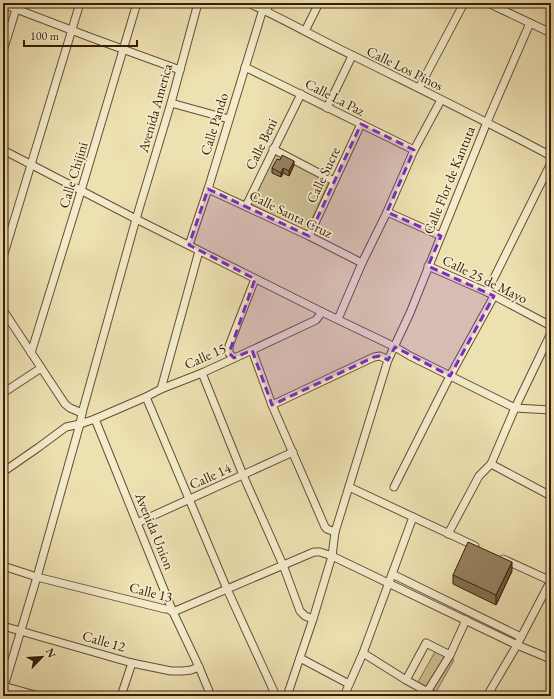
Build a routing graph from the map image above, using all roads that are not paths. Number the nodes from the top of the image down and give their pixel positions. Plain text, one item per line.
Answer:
1 (80, 3) edge
2 (137, 3) edge
3 (198, 3) edge
4 (248, 3) edge
5 (269, 3) edge
6 (319, 3) edge
7 (464, 3) edge
8 (488, 3) edge
9 (3, 4) edge
10 (17, 6) edge
11 (265, 10) junction
12 (530, 23) junction
13 (72, 30) junction
14 (305, 31) junction
15 (551, 33) edge
16 (124, 50) junction
17 (3, 51) edge
18 (352, 56) junction
19 (244, 67) junction
20 (180, 70) junction
21 (419, 88) junction
22 (301, 94) junction
23 (441, 100) junction
24 (171, 103) junction
25 (327, 108) junction
26 (229, 119) junction
27 (487, 122) junction
28 (361, 124) junction
29 (273, 149) junction
30 (3, 150) edge
31 (414, 150) junction
32 (551, 156) edge
33 (551, 163) edge
34 (31, 164) junction
35 (334, 181) junction
36 (208, 189) junction
37 (81, 191) junction
38 (246, 206) junction
39 (387, 212) junction
40 (136, 220) junction
41 (309, 236) junction
42 (441, 236) junction
43 (189, 246) junction
44 (199, 251) junction
45 (3, 257) edge
46 (362, 263) junction
47 (428, 266) junction
48 (255, 279) junction
49 (490, 294) junction
50 (3, 310) edge
51 (322, 312) junction
52 (338, 319) junction
53 (6, 322) edge
54 (550, 322) edge
55 (551, 333) edge
56 (395, 347) junction
57 (252, 350) junction
58 (32, 353) junction
59 (234, 358) junction
60 (388, 360) junction
61 (41, 368) junction
62 (202, 373) junction
63 (450, 376) junction
64 (161, 389) junction
65 (3, 393) edge
66 (146, 397) junction
67 (272, 405) junction
68 (515, 408) junction
69 (551, 410) edge
70 (82, 413) junction
71 (95, 419) junction
72 (80, 424) junction
73 (292, 452) junction
74 (491, 464) junction
75 (3, 472) edge
76 (243, 475) junction
77 (349, 487) junction
78 (394, 487) dead end
79 (551, 496) edge
80 (190, 499) junction
81 (413, 517) junction
82 (137, 523) junction
83 (335, 532) junction
84 (448, 534) junction
85 (482, 549) edge
86 (332, 556) junction
87 (496, 556) edge
88 (283, 565) junction
89 (3, 566) edge
90 (392, 574) junction
91 (37, 577) junction
92 (551, 581) edge
93 (389, 583) junction
94 (227, 589) junction
95 (173, 612) junction
96 (313, 619) junction
97 (466, 620) junction
98 (3, 626) edge
99 (21, 631) junction
100 (521, 637) junction
101 (517, 645) junction
102 (362, 653) junction
103 (450, 655) junction
104 (300, 658) junction
105 (551, 659) edge
106 (132, 663) junction
107 (199, 668) junction
108 (406, 680) junction
109 (349, 684) junction
110 (3, 687) edge
111 (427, 692) junction
112 (39, 696) edge
113 (121, 696) edge
114 (211, 696) edge
115 (276, 696) edge
116 (287, 696) edge
117 (344, 696) edge
118 (435, 696) edge
119 (487, 696) edge

1 - 13 street
2 - 16 street, Calle Chijini
3 - 20 street, Avenida America
4 - 11 street, Calle Los Pinos
5 - 11 street, Calle Pando
6 - 14 street
7 - 21 street
8 - 12 street
9 - 10 street
10 - 13 street
10 - 17 street
11 - 14 street, Calle Los Pinos
11 - 19 street, Calle Pando
12 - 15 street
12 - 27 street, Calle Flor de Kantuta
13 - 16 street
13 - 34 street
14 - 18 street, Calle Los Pinos
16 - 20 street
16 - 37 street, Calle Chijini
18 - 21 street, Calle Los Pinos
18 - 25 street
19 - 22 street, Calle La Paz
19 - 26 street, Calle Pando
20 - 24 street, Avenida America
21 - 23 street, Calle Los Pinos
22 - 25 street, Calle La Paz
22 - 29 street, Calle Beni
23 - 27 street, Calle Los Pinos
23 - 31 street
24 - 26 street
24 - 40 street, Avenida America
25 - 28 street, Calle La Paz
26 - 36 street, Calle Pando
27 - 32 street, Calle Los Pinos
27 - 42 street, Calle Flor de Kantuta
28 - 31 street, Calle La Paz
28 - 35 street, Calle Sucre
29 - 35 street
29 - 38 street, Calle Beni
30 - 34 street
31 - 39 street
33 - 49 street
34 - 37 street
34 - 45 street
35 - 41 street, Calle Sucre
36 - 38 street, Calle Santa Cruz
36 - 43 street, Calle Pando
37 - 40 street
37 - 58 street, Calle Chijini
38 - 41 street, Calle Santa Cruz
39 - 42 street
39 - 46 street
40 - 43 street
40 - 70 street, Avenida America
41 - 46 street, Calle Santa Cruz
42 - 47 street, Calle Flor de Kantuta
43 - 44 street
44 - 48 street
44 - 64 street
46 - 52 street
47 - 49 street, Calle 25 de Mayo
47 - 56 street, Calle Flor de Kantuta
48 - 51 street
48 - 59 street
49 - 54 street, Calle 25 de Mayo
49 - 63 street
50 - 53 street
51 - 52 street
51 - 57 street, Calle 15
52 - 56 street
53 - 58 street
55 - 68 street
56 - 60 street, Calle Flor de Kantuta
56 - 63 street
57 - 59 street, Calle 15
57 - 67 street
58 - 61 street
59 - 62 street, Calle 15
60 - 67 street
60 - 77 street, Calle Flor de Kantuta
61 - 65 street
61 - 70 street
62 - 64 street, Calle 15
62 - 76 street
63 - 68 street
63 - 78 street
64 - 66 street, Calle 15
66 - 71 street, Calle 15
66 - 80 street
67 - 73 street
68 - 69 street
68 - 74 street
70 - 72 street, Avenida America
71 - 72 street, Calle 15
71 - 82 street, Avenida Union
72 - 75 street
72 - 91 street, Avenida America
73 - 76 street, Calle 14
73 - 83 street
74 - 79 street
74 - 84 street
76 - 80 street, Calle 14
76 - 88 street
77 - 81 street
77 - 83 street, Calle Flor de Kantuta
80 - 82 street, Calle 14
80 - 94 street
81 - 84 street
81 - 90 street
82 - 95 street, Avenida Union
83 - 86 street, Calle Flor de Kantuta
84 - 85 street
86 - 88 street, Calle 13
86 - 93 street, Calle 13
86 - 96 street, Calle Flor de Kantuta
87 - 92 street
88 - 94 street, Calle 13
88 - 96 street
89 - 91 street, Calle 13
90 - 93 street
90 - 100 street
91 - 95 street, Calle 13
91 - 99 street, Avenida America
92 - 100 street
93 - 97 street, Calle 13
93 - 102 street
94 - 95 street, Calle 13
94 - 115 street
95 - 107 street, Avenida Union
96 - 104 street, Calle Flor de Kantuta
97 - 101 street, Calle 13
97 - 103 street
98 - 99 street, Calle 12
99 - 106 street, Calle 12
99 - 110 street, Avenida America
100 - 101 street
101 - 105 street, Calle 13
101 - 119 street
102 - 108 street
102 - 109 street
103 - 108 street
103 - 111 street
104 - 109 street
104 - 116 street, Calle Flor de Kantuta
106 - 107 street, Calle 12
106 - 113 street
107 - 114 street, Avenida Union
108 - 111 street
109 - 117 street
110 - 112 street
111 - 118 street

